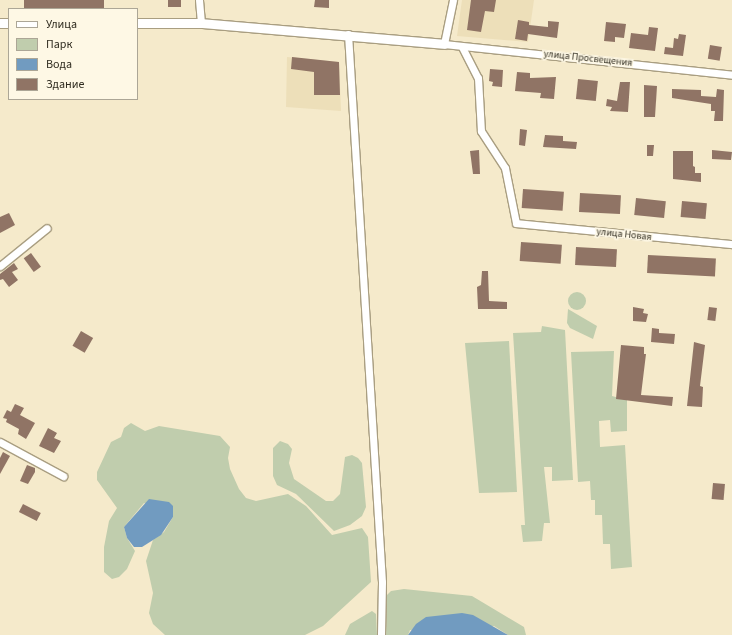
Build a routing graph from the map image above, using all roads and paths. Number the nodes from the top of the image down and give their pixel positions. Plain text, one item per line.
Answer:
1 (199, 0) edge
2 (453, 0) edge
3 (138, 23) edge
4 (202, 23) junction
5 (348, 34) junction
6 (444, 44) junction
7 (462, 46) junction
8 (732, 75) edge
9 (47, 228) dead end
10 (732, 244) edge
11 (0, 266) edge
12 (0, 442) edge
13 (63, 476) dead end
14 (381, 635) edge

1 - 4 street
2 - 6 street
3 - 4 street
4 - 5 street
5 - 6 street
5 - 14 street
6 - 7 street, улица Просвещения
7 - 8 street, улица Просвещения
7 - 10 street, улица Новая
9 - 11 street
12 - 13 street

